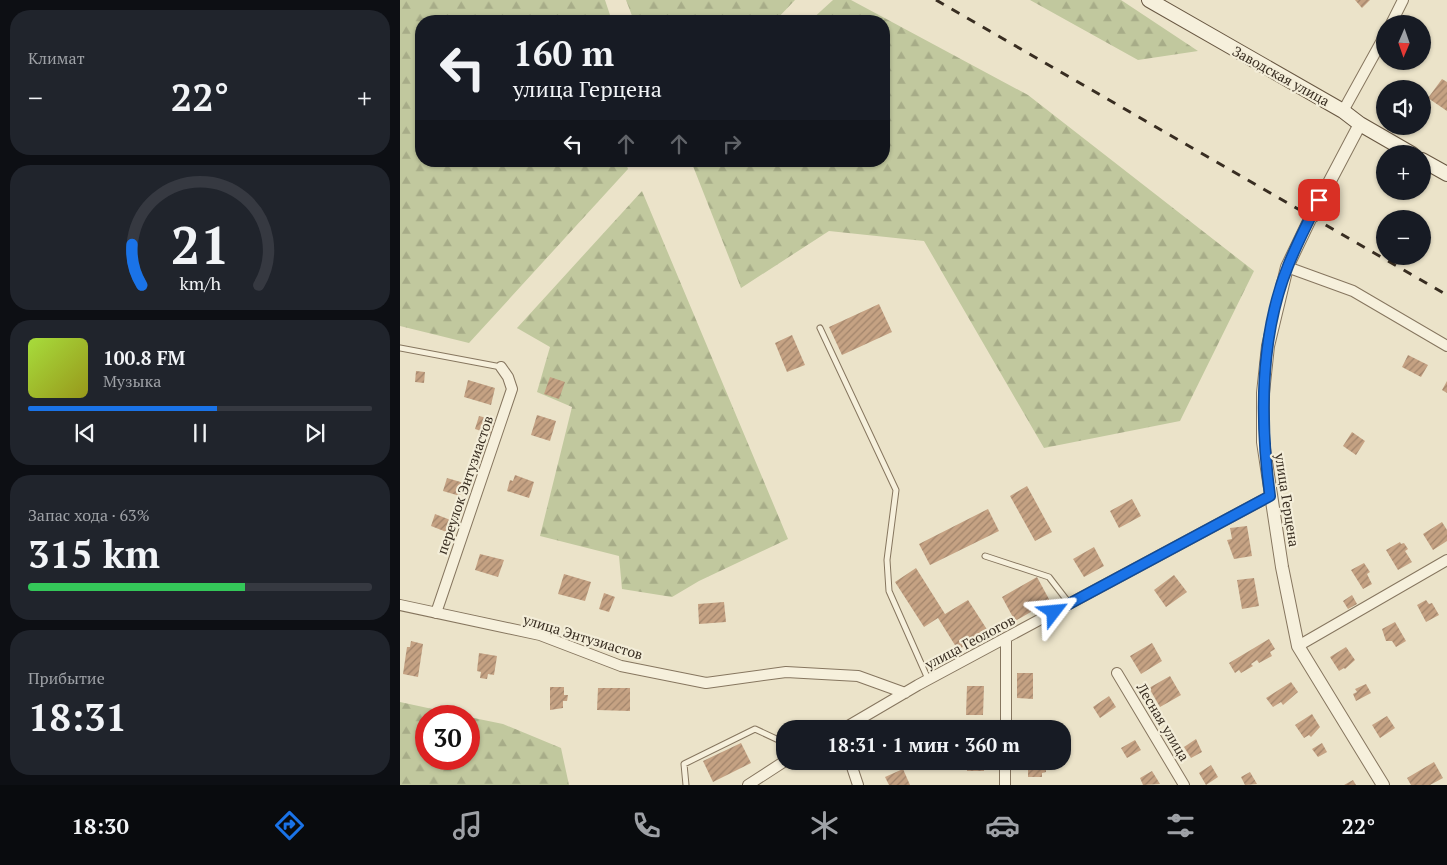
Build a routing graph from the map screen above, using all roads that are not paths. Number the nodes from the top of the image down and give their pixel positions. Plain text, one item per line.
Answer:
1 (1149, 0) edge
2 (1403, 0) edge
3 (1396, 15) edge
4 (1376, 51) edge
5 (1343, 111) junction
6 (1360, 124) junction
7 (1396, 145) edge
8 (1431, 165) edge
9 (1447, 174) edge
10 (1287, 267) junction
11 (820, 328) dead end
12 (1447, 346) edge
13 (400, 348) edge
14 (502, 367) joint
15 (1270, 496) junction
16 (985, 556) dead end
17 (1447, 560) edge
18 (1070, 604) junction
19 (400, 605) edge
20 (436, 613) junction
21 (1006, 639) junction
22 (1298, 646) junction
23 (1117, 673) dead end
24 (929, 680) junction
25 (905, 693) junction
26 (858, 720) edge
27 (1006, 720) edge
28 (776, 739) edge
29 (776, 767) edge
30 (853, 770) edge
31 (1006, 770) edge
32 (686, 785) edge
33 (748, 785) edge
34 (858, 785) edge
35 (1005, 785) edge
36 (1184, 785) edge
37 (1383, 785) edge

1 - 5 main road, Заводская улица
2 - 3 street
4 - 5 street
5 - 6 main road, Заводская улица
6 - 7 main road, Заводская улица
6 - 10 street, улица Герцена
8 - 9 main road
10 - 12 street
10 - 15 street, улица Герцена
11 - 24 lane
13 - 14 lane
14 - 20 street, переулок Энтузиастов
15 - 18 street, улица Геологов
15 - 22 street, улица Герцена
16 - 18 lane
17 - 22 street
18 - 21 street, улица Геологов
19 - 20 street, улица Энтузиастов
20 - 25 street, улица Энтузиастов
21 - 24 street, улица Геологов
21 - 27 street
22 - 37 street, улица Герцена
23 - 36 street, Лесная улица
24 - 25 street, улица Геологов
25 - 26 street, улица Геологов
28 - 32 lane
29 - 33 street
30 - 34 street
31 - 35 street

